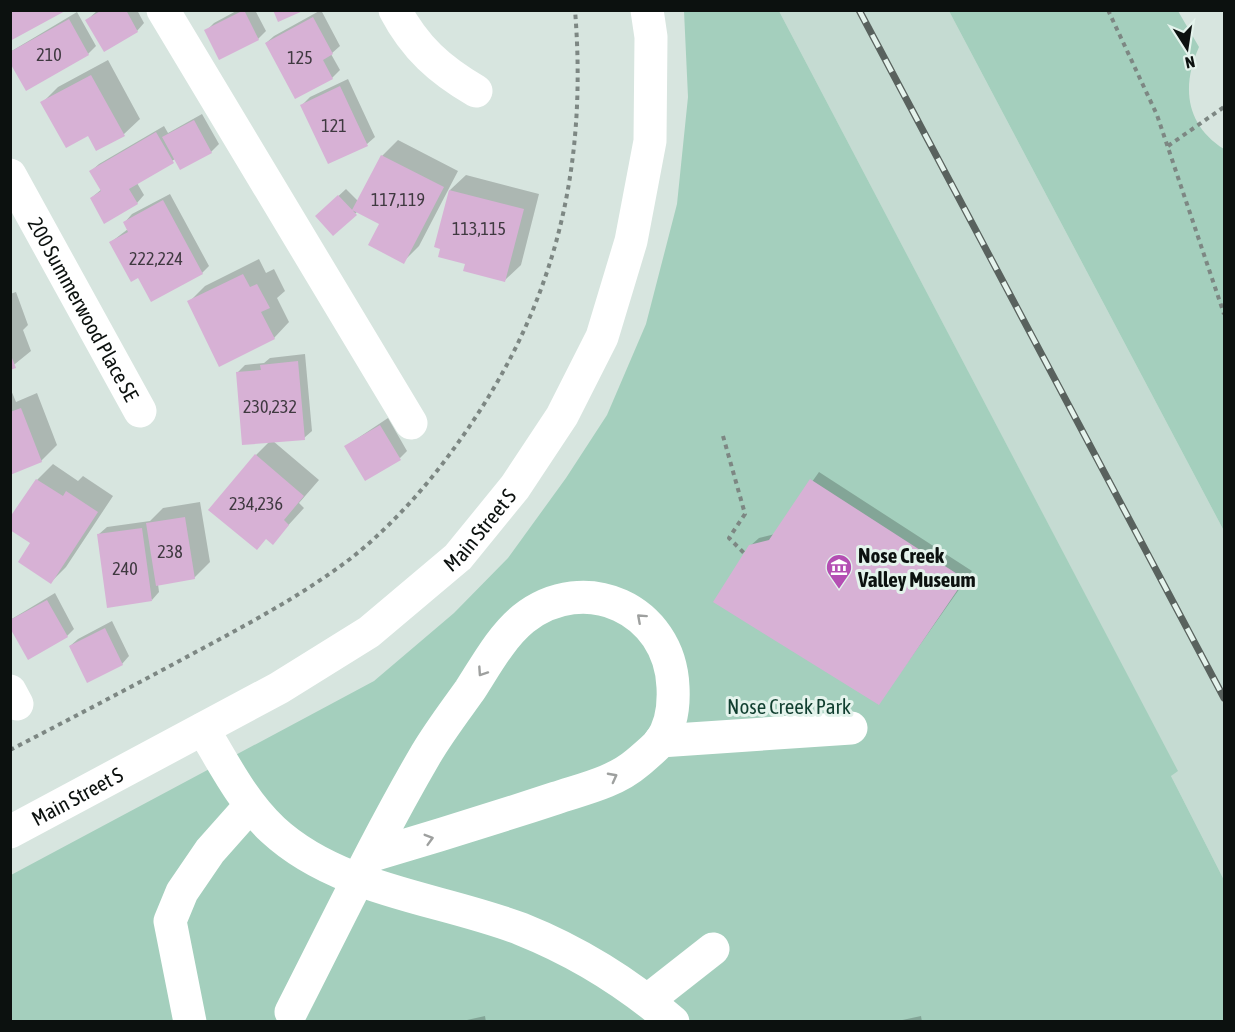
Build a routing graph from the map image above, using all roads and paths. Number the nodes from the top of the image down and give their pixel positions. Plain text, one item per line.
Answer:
1 (163, 10) edge
2 (395, 10) edge
3 (648, 10) edge
4 (1107, 10) edge
5 (476, 91) dead end
6 (1224, 107) edge
7 (1167, 146) junction
8 (10, 175) edge
9 (1224, 314) edge
10 (140, 411) dead end
11 (411, 423) dead end
12 (723, 436) dead end
13 (744, 553) dead end
14 (851, 728) dead end
15 (203, 729) junction
16 (660, 741) junction
17 (250, 806) junction
18 (10, 832) edge
19 (366, 867) junction
20 (712, 949) dead end
21 (648, 1000) junction
22 (291, 1012) dead end
23 (190, 1022) edge
24 (673, 1022) edge

1 - 11 main road
2 - 5 main road
3 - 15 main road, Main Street S
4 - 7 path
6 - 7 path
7 - 9 path
8 - 10 main road, 200 Summerwood Place SE
12 - 13 path
14 - 16 main road
15 - 17 main road
15 - 18 main road, Main Street S
19 -> 16 main road
16 -> 19 main road
17 - 19 main road
17 - 23 main road
19 - 21 main road
19 - 22 main road
20 - 21 main road
21 - 24 main road

